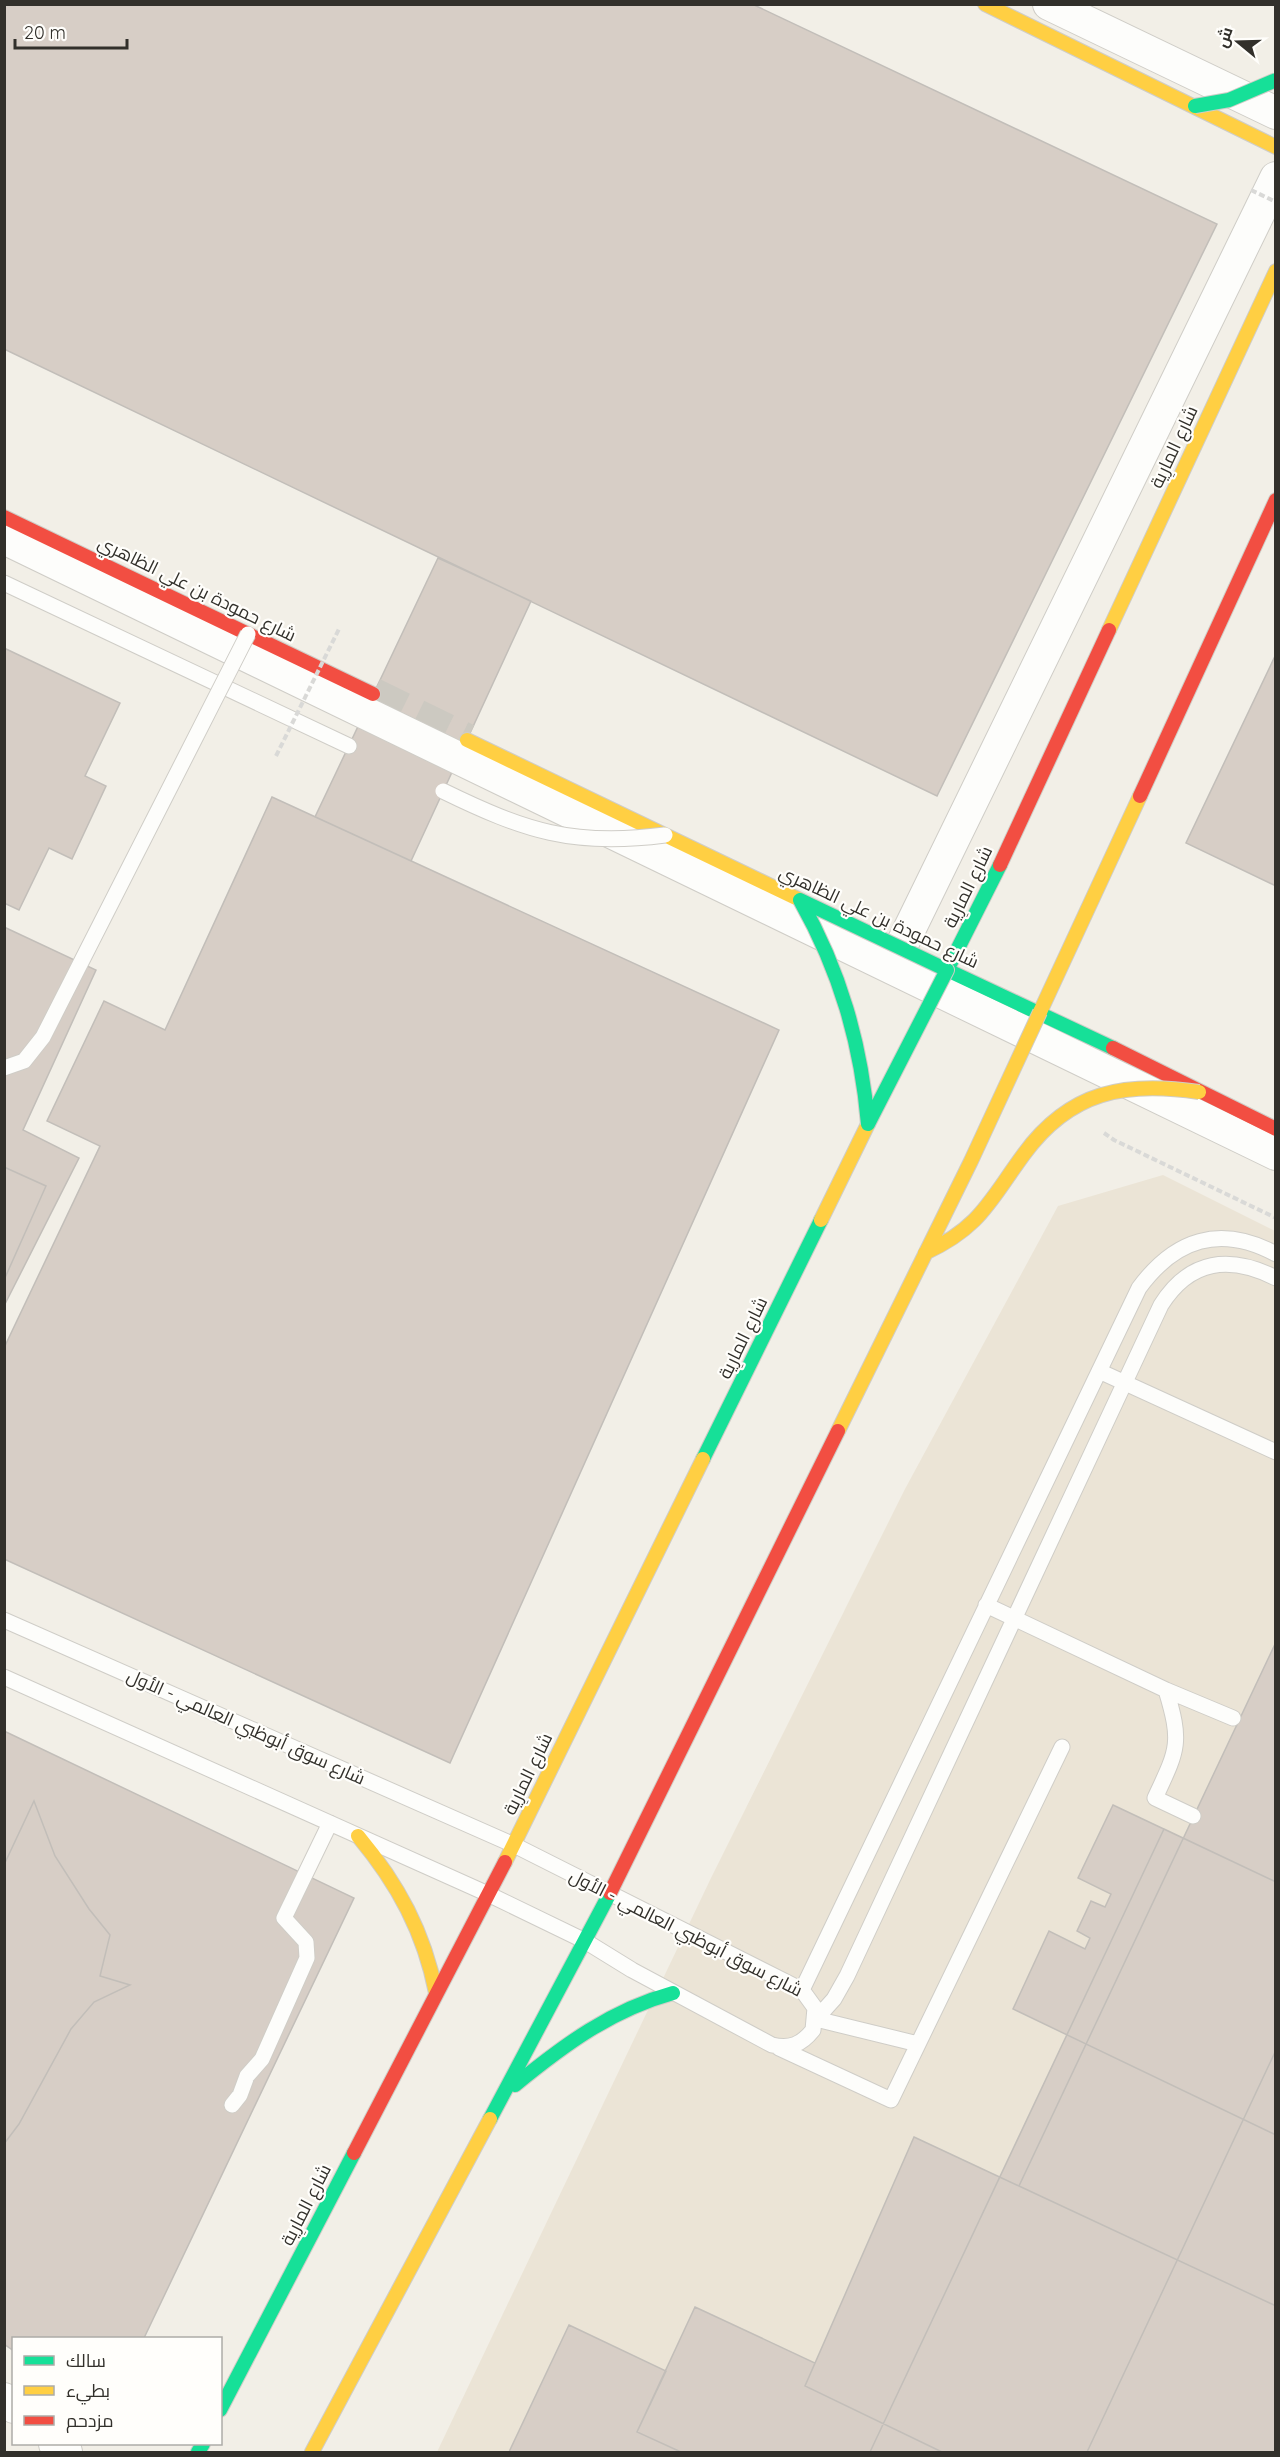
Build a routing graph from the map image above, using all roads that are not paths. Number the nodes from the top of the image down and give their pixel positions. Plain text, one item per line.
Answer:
1 (986, 4) edge
2 (1049, 4) edge
3 (1275, 80) edge
4 (1195, 106) junction
5 (1275, 113) edge
6 (1275, 147) edge
7 (1263, 184) edge
8 (1275, 271) edge
9 (1275, 500) edge
10 (4, 517) edge
11 (4, 538) edge
12 (4, 583) edge
13 (248, 634) junction
14 (221, 686) junction
15 (373, 694) tunnel mouth
16 (467, 740) tunnel mouth
17 (349, 746) dead end
18 (443, 791) dead end
19 (665, 835) junction
20 (800, 900) junction
21 (891, 967) junction
22 (947, 970) junction
23 (1040, 1012) junction
24 (4, 1068) edge
25 (1199, 1092) junction
26 (868, 1124) junction
27 (1275, 1129) edge
28 (1275, 1154) edge
29 (926, 1253) junction
30 (1275, 1254) edge
31 (1275, 1278) edge
32 (1099, 1371) junction
33 (1124, 1382) junction
34 (1275, 1452) edge
35 (986, 1605) junction
36 (1013, 1617) junction
37 (4, 1620) edge
38 (4, 1677) edge
39 (1166, 1690) junction
40 (1233, 1718) dead end
41 (1062, 1747) dead end
42 (1193, 1816) dead end
43 (330, 1823) junction
44 (358, 1836) junction
45 (514, 1845) junction
46 (610, 1893) junction
47 (488, 1894) junction
48 (585, 1941) junction
49 (802, 1990) junction
50 (436, 1993) junction
51 (673, 1993) junction
52 (816, 2019) junction
53 (918, 2044) junction
54 (772, 2045) junction
55 (504, 2093) junction
56 (232, 2105) dead end
57 (222, 2406) edge
58 (312, 2452) edge

1 - 4 street
2 - 5 street
3 - 4 street, bridge
4 - 6 street
7 - 21 street
8 - 22 street, شارع المارِية
9 - 23 street
10 - 13 street, شارع حمودة بن علي الظاهري
11 - 21 street
12 - 14 lane
13 - 14 lane, bridge
13 - 15 street, شارع حمودة بن علي الظاهري
14 - 17 lane
14 - 24 lane, bridge
16 - 19 street, شارع حمودة بن علي الظاهري
18 - 19 lane, bridge
19 - 20 street, شارع حمودة بن علي الظاهري
20 - 22 street, شارع حمودة بن علي الظاهري, bridge
20 - 26 street, bridge
21 - 28 street
22 - 23 street, شارع حمودة بن علي الظاهري
22 - 26 street, شارع المارِية, bridge
23 - 25 street, شارع حمودة بن علي الظاهري, bridge
23 - 29 street, bridge
25 - 27 street, شارع حمودة بن علي الظاهري
25 - 29 street, bridge
26 - 45 street, شارع المارِية
29 - 46 street, bridge
30 - 32 lane
31 - 33 lane
32 - 33 lane
32 - 35 lane
33 - 34 lane
33 - 36 lane
35 - 36 lane
35 - 49 lane
36 - 39 lane
36 - 52 lane
37 - 45 lane, شارع سوق أبوظبي العالمي - الأول
38 - 43 lane
39 - 40 lane
39 - 42 lane
41 - 53 lane
43 - 44 lane
43 - 56 lane
44 - 47 lane
44 - 50 street
45 - 46 lane, شارع سوق أبوظبي العالمي - الأول
45 - 47 street, شارع المارِية
46 - 48 street
46 - 49 lane, شارع سوق أبوظبي العالمي - الأول
47 - 48 lane
47 - 50 street, شارع المارِية
48 - 51 lane
48 - 55 street
49 - 52 lane, شارع سوق أبوظبي العالمي - الأول
50 - 57 street, شارع المارِية
51 - 54 lane
51 - 55 street
52 - 53 lane
52 - 54 lane, شارع سوق أبوظبي العالمي - الأول
53 - 54 lane
55 - 58 street

